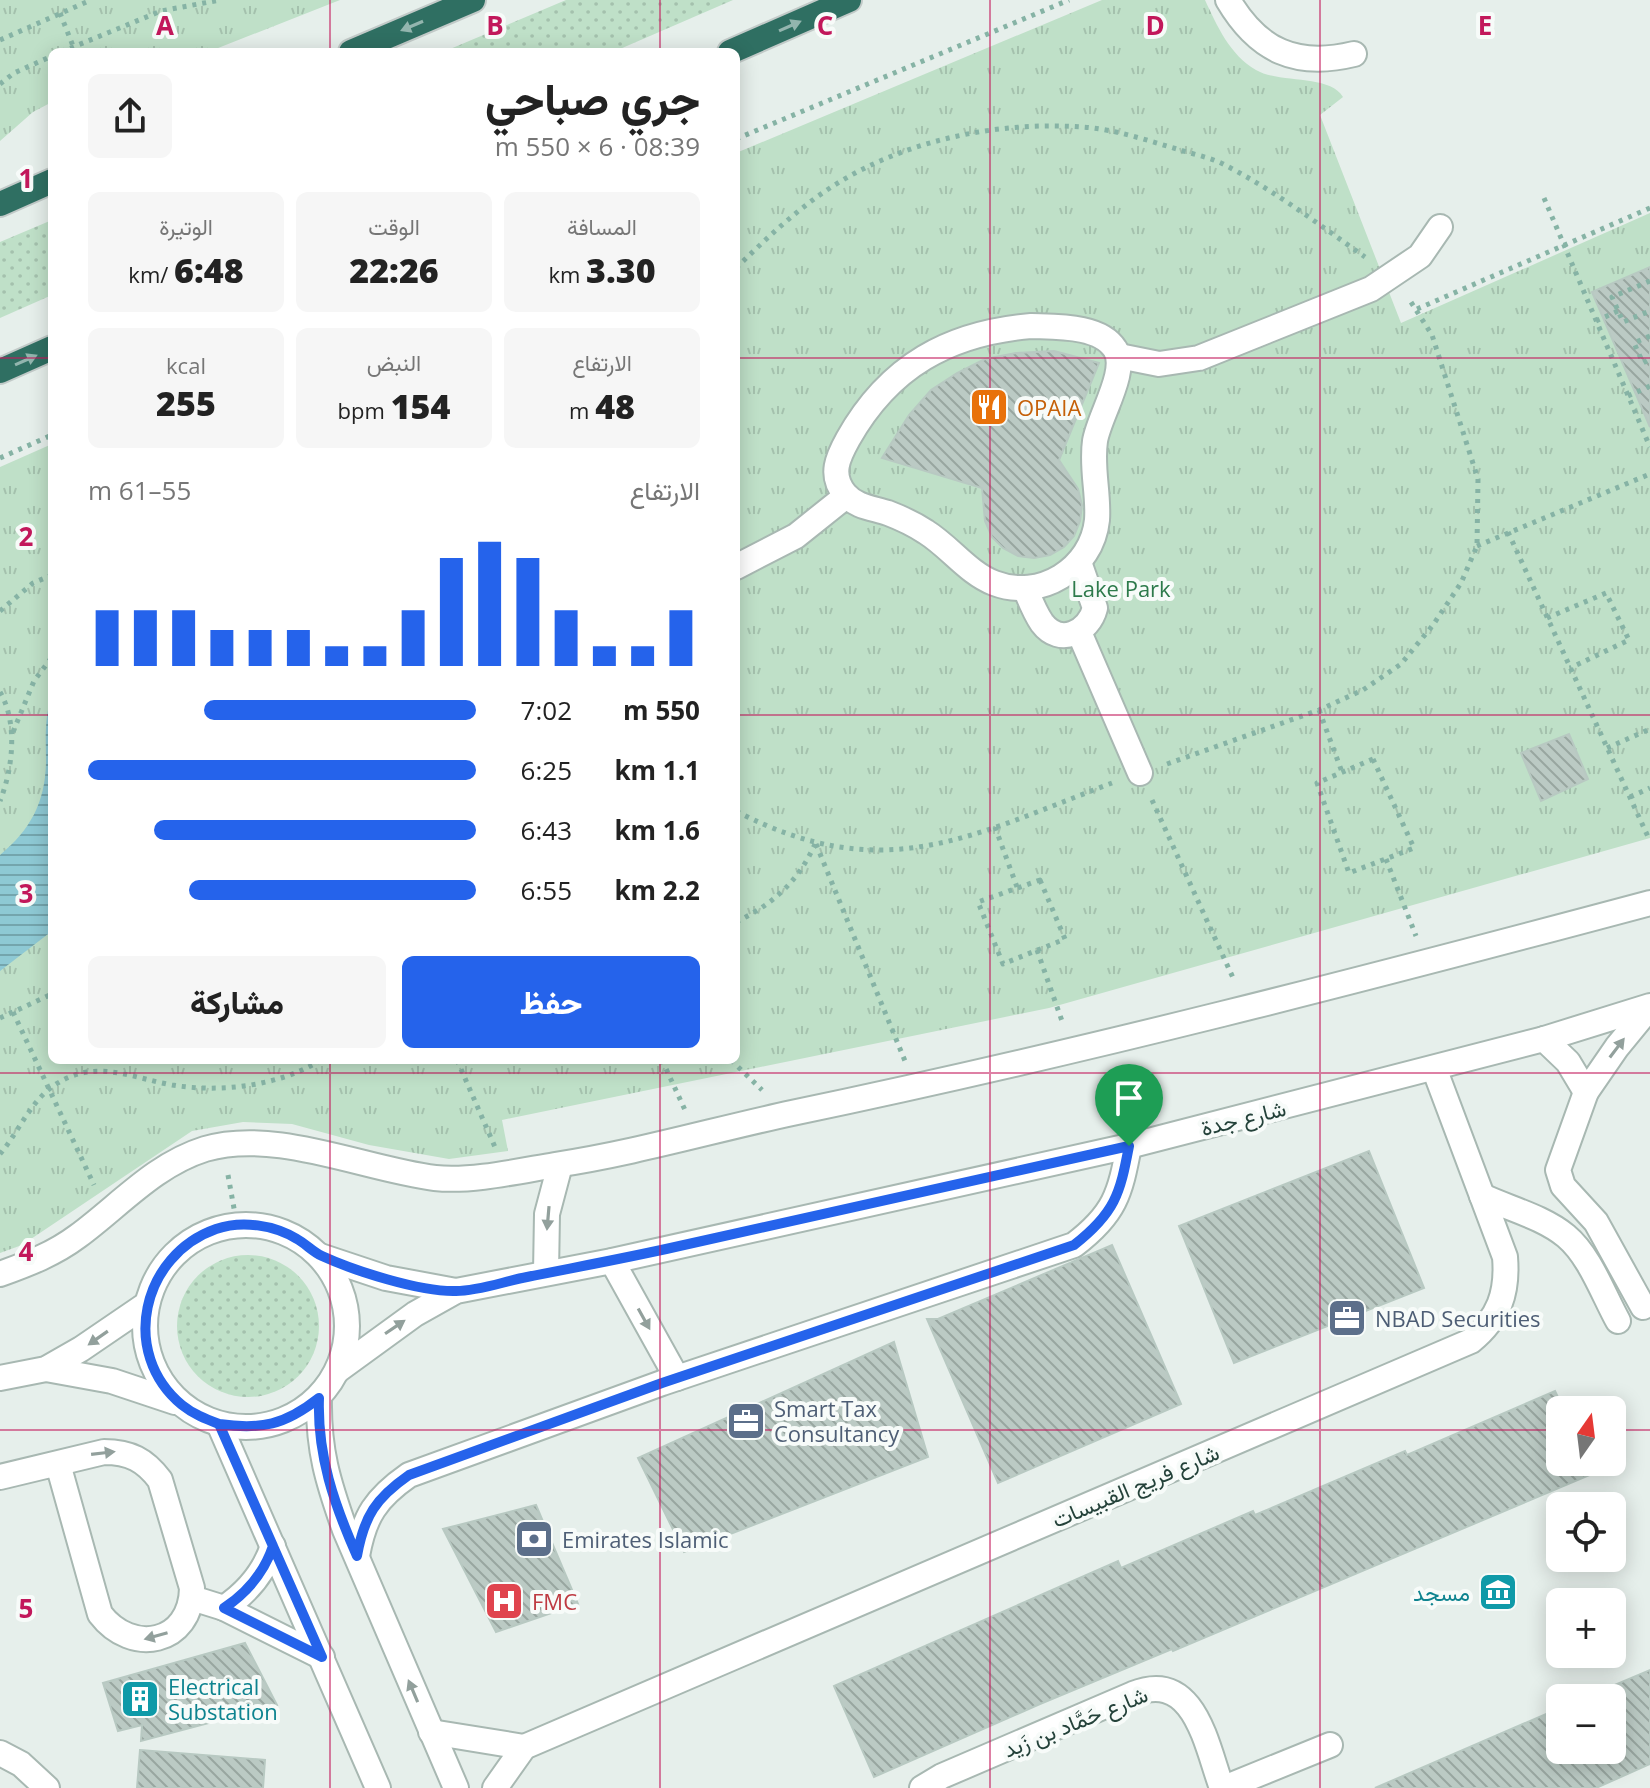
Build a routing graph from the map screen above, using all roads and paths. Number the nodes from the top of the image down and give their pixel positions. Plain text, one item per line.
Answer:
1 (91, 0) edge
2 (220, 0) edge
3 (473, 0) edge
4 (849, 0) edge
5 (1069, 0) edge
6 (1228, 0) edge
7 (60, 13) junction
8 (0, 40) edge
9 (73, 46) junction
10 (69, 48) edge
11 (360, 48) edge
12 (739, 48) edge
13 (1354, 54) dead end
14 (48, 58) edge
15 (0, 84) edge
16 (740, 137) edge
17 (48, 183) edge
18 (1544, 198) dead end
19 (0, 204) edge
20 (1650, 208) edge
21 (1440, 227) dead end
22 (1564, 245) junction
23 (740, 264) edge
24 (1393, 277) junction
25 (1650, 281) edge
26 (1417, 309) junction
27 (1618, 311) junction
28 (1650, 311) edge
29 (1596, 321) junction
30 (1650, 336) edge
31 (48, 350) edge
32 (1119, 356) junction
33 (1650, 359) edge
34 (0, 371) edge
35 (1650, 386) edge
36 (1628, 396) junction
37 (48, 437) edge
38 (1650, 447) edge
39 (0, 458) edge
40 (1650, 474) edge
41 (846, 496) junction
42 (1508, 532) junction
43 (1477, 546) junction
44 (1079, 562) junction
45 (740, 565) edge
46 (48, 577) edge
47 (1025, 588) junction
48 (0, 611) edge
49 (1547, 618) junction
50 (1079, 632) junction
51 (48, 662) edge
52 (1570, 668) junction
53 (0, 692) edge
54 (1319, 710) junction
55 (1650, 729) edge
56 (11, 737) junction
57 (1607, 748) junction
58 (1342, 772) junction
59 (1140, 773) junction
60 (1650, 788) edge
61 (1630, 797) junction
62 (0, 801) edge
63 (740, 813) edge
64 (995, 827) junction
65 (1650, 841) edge
66 (815, 844) junction
67 (1386, 859) junction
68 (1017, 887) junction
69 (1650, 903) edge
70 (740, 920) edge
71 (1037, 950) junction
72 (1427, 962) junction
73 (48, 996) edge
74 (1650, 1006) edge
75 (1247, 1008) junction
76 (13, 1012) junction
77 (0, 1018) edge
78 (1544, 1039) junction
79 (1072, 1050) junction
80 (312, 1064) edge
81 (459, 1064) edge
82 (664, 1064) edge
83 (1434, 1068) junction
84 (916, 1088) junction
85 (48, 1090) junction
86 (1586, 1092) junction
87 (696, 1135) junction
88 (1129, 1146) junction
89 (496, 1148) dead end
90 (0, 1154) edge
91 (226, 1164) dead end
92 (560, 1165) junction
93 (1482, 1196) junction
94 (106, 1211) junction
95 (237, 1225) junction
96 (319, 1255) junction
97 (612, 1261) junction
98 (546, 1273) junction
99 (0, 1274) edge
100 (456, 1291) junction
101 (147, 1304) junction
102 (1643, 1307) dead end
103 (1618, 1321) dead end
104 (46, 1369) junction
105 (338, 1370) junction
106 (0, 1378) edge
107 (677, 1378) junction
108 (319, 1398) junction
109 (181, 1404) junction
110 (219, 1424) junction
111 (58, 1464) junction
112 (0, 1477) edge
113 (273, 1546) junction
114 (357, 1556) junction
115 (192, 1598) junction
116 (224, 1608) junction
117 (322, 1657) junction
118 (431, 1732) junction
119 (1330, 1745) dead end
120 (524, 1747) junction
121 (0, 1753) edge
122 (47, 1788) edge
123 (378, 1788) edge
124 (456, 1788) edge
125 (495, 1788) edge
126 (922, 1788) edge
127 (1223, 1788) edge

1 - 7 path
2 - 9 path
3 -> 11 highway
12 -> 4 highway
5 - 16 path
6 - 13 street
7 - 8 path
7 - 9 path
9 - 10 path
14 - 15 path
17 - 19 highway
18 - 22 path
20 - 22 path
21 - 24 street
22 - 26 path
22 - 29 path
23 - 24 path
24 - 26 path
24 - 32 street
25 - 27 path
26 - 43 path
27 - 28 path
27 - 29 path
29 - 36 path
30 - 33 path
34 -> 31 highway
32 - 41 street
32 - 44 street
35 - 36 path
36 - 38 path
37 - 39 path
40 - 42 path
41 - 45 street
41 - 47 street
42 - 43 path
42 - 49 path
43 - 54 path
44 - 47 street
44 - 50 street
46 - 48 path
47 - 50 street
49 - 52 path
49 - 52 path
50 - 59 street
51 - 56 path
52 - 57 path
53 - 56 path
54 - 58 path
54 - 59 path
55 - 57 path
56 - 62 path
57 - 61 path
58 - 67 path
58 - 67 path
59 - 64 path
59 - 75 path
60 - 61 path
61 - 65 path
63 - 66 path
64 - 66 path
64 - 68 path
66 - 70 path
66 - 84 path
67 - 72 path
68 - 71 path
68 - 71 path
69 - 72 street
71 - 79 path
72 - 75 street
73 - 76 path
74 - 78 street, شارع جدة
86 -> 74 street
75 - 79 street
76 - 77 path
76 - 85 path
78 - 83 street, شارع جدة
78 - 86 street
79 - 84 street
80 - 85 path
81 - 89 path
82 - 87 path
83 - 88 street, شارع جدة
83 - 93 street, شارع فريج القبيسات
84 - 87 street
85 - 90 path
85 - 94 path
86 - 102 street
87 - 92 street
88 - 97 street, شارع جدة
88 - 107 street
91 - 95 path
92 - 94 street
92 -> 98 street
93 - 103 street
93 - 120 street, شارع فريج القبيسات
94 - 99 street
95 - 96 street
95 - 101 street
96 - 100 street, شارع جدة
96 - 105 street
97 - 98 street, شارع جدة
97 -> 107 street
98 - 100 street, شارع جدة
105 -> 100 street, شارع جدة
101 -> 104 street
101 - 109 street
104 - 106 street
104 - 109 street
105 - 108 street
107 - 114 street
108 - 110 street
108 - 114 street
109 - 110 street
110 - 113 street
111 - 112 street
111 -> 115 street
115 -> 111 street
113 - 116 street
113 - 117 street
118 -> 114 street
115 - 116 street
116 - 117 street
117 - 123 street
118 - 120 street
118 - 124 street
119 - 127 street, شارع حَمَّاد بن زَيد
120 - 125 street
121 - 122 street
126 - 127 street, شارع حَمَّاد بن زَيد

